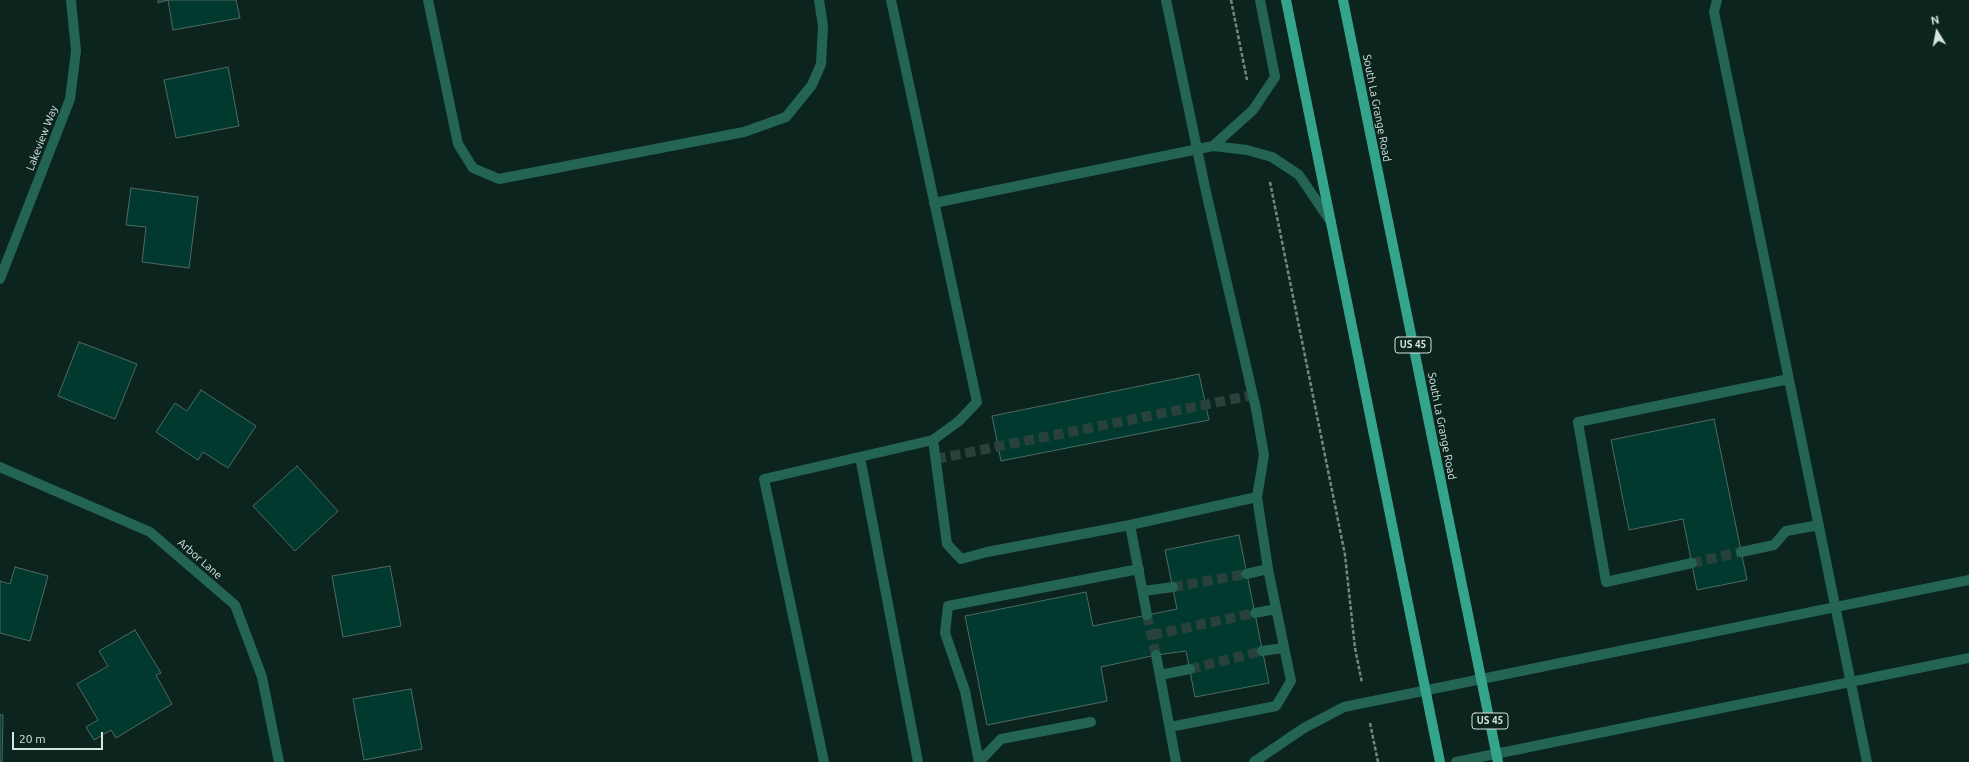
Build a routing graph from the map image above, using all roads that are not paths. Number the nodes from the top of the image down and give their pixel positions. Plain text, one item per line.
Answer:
1 (71, 0) edge
2 (428, 0) edge
3 (819, 0) edge
4 (891, 0) edge
5 (1166, 0) edge
6 (1260, 0) edge
7 (1286, 0) edge
8 (1343, 0) edge
9 (1717, 0) edge
10 (1213, 146) junction
11 (1198, 149) junction
12 (934, 203) junction
13 (1331, 222) junction
14 (0, 279) edge
15 (1789, 379) junction
16 (933, 440) junction
17 (860, 457) junction
18 (0, 467) edge
19 (1257, 497) junction
20 (1130, 525) junction
21 (1819, 525) junction
22 (1742, 552) tunnel mouth
23 (1692, 563) tunnel mouth
24 (1268, 568) junction
25 (1139, 569) junction
26 (1246, 574) tunnel mouth
27 (1969, 580) edge
28 (1172, 587) tunnel mouth
29 (1144, 592) junction
30 (1836, 608) junction
31 (1276, 609) junction
32 (1255, 613) tunnel mouth
33 (1147, 615) tunnel mouth
34 (1284, 648) junction
35 (1262, 650) tunnel mouth
36 (1156, 655) tunnel mouth
37 (1969, 658) edge
38 (1190, 668) tunnel mouth
39 (1160, 675) junction
40 (1481, 680) junction
41 (1851, 682) junction
42 (1426, 691) junction
43 (1091, 722) dead end
44 (1170, 727) junction
45 (1497, 758) edge
46 (279, 762) edge
47 (824, 762) edge
48 (918, 762) edge
49 (979, 762) edge
50 (1176, 762) edge
51 (1254, 762) edge
52 (1440, 762) edge
53 (1456, 762) edge
54 (1867, 762) edge

1 - 14 street, Lakeview Way
2 - 3 street
4 - 12 street
5 - 11 street
6 - 10 street
7 - 13 main road
8 - 40 main road, South La Grange Road / US 45
9 - 15 street
10 - 11 street
10 - 13 street
11 - 12 street
11 - 19 street
12 - 16 street
13 - 42 main road
15 - 21 street
15 - 23 street
16 - 17 street
16 - 20 street
17 - 47 street
17 - 48 street
18 - 46 street, Arbor Lane
19 - 20 street
19 - 24 street
20 - 25 street
21 - 22 street
21 - 30 street
24 - 26 street
24 - 31 street
25 - 29 street
25 - 49 street
27 - 30 street
28 - 29 street
29 - 33 street
30 - 40 street
30 - 41 street
31 - 32 street
31 - 34 street
34 - 35 street
34 - 44 street
36 - 39 street
37 - 41 street
38 - 39 street
39 - 44 street
40 - 42 street
40 - 45 main road, South La Grange Road / US 45
41 - 45 street
41 - 54 street
42 - 51 street
42 - 52 main road
43 - 49 street
44 - 50 street
45 - 53 street

